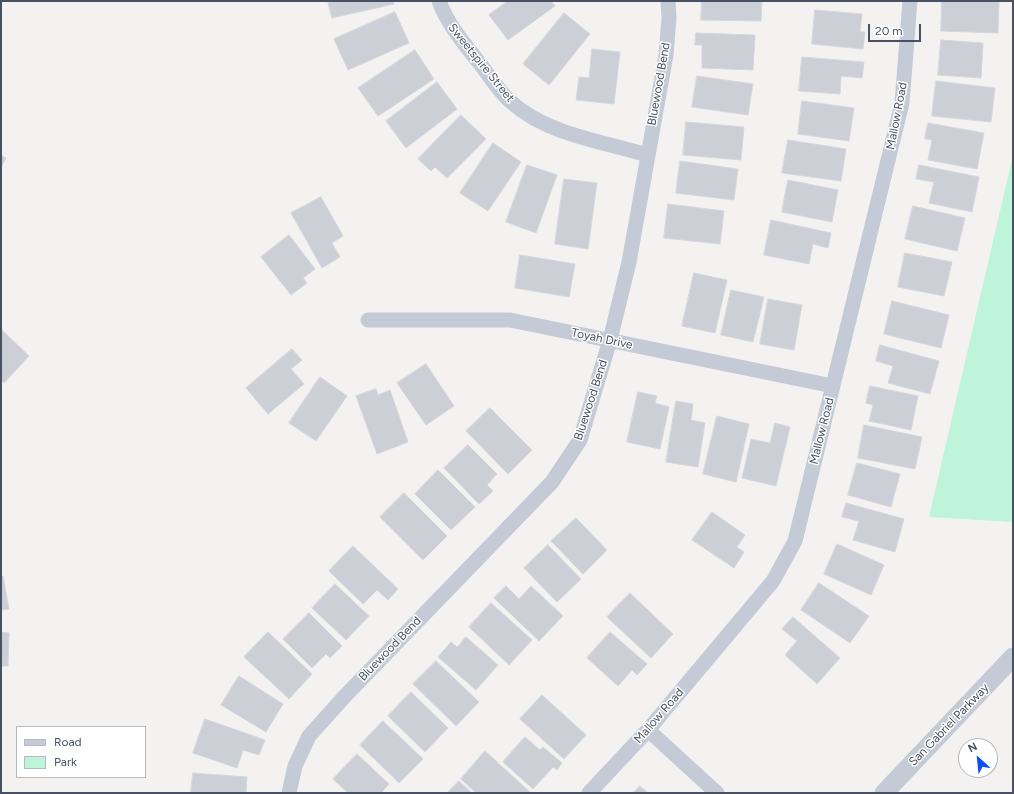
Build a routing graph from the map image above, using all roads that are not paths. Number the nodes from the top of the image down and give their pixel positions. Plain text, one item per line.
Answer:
1 (439, 1) edge
2 (668, 1) edge
3 (910, 1) edge
4 (647, 155) junction
5 (368, 320) dead end
6 (610, 340) junction
7 (833, 386) junction
8 (1013, 657) edge
9 (648, 730) junction
10 (289, 793) edge
11 (589, 793) edge
12 (717, 793) edge
13 (884, 793) edge

1 - 4 street, Sweetspire Street
2 - 4 street, Bluewood Bend
3 - 7 street, Mallow Road
4 - 6 street, Bluewood Bend
5 - 6 street, Toyah Drive
6 - 7 street, Toyah Drive
6 - 10 street, Bluewood Bend
7 - 9 street, Mallow Road
8 - 13 street, San Gabriel Parkway
9 - 11 street, Mallow Road
9 - 12 street

